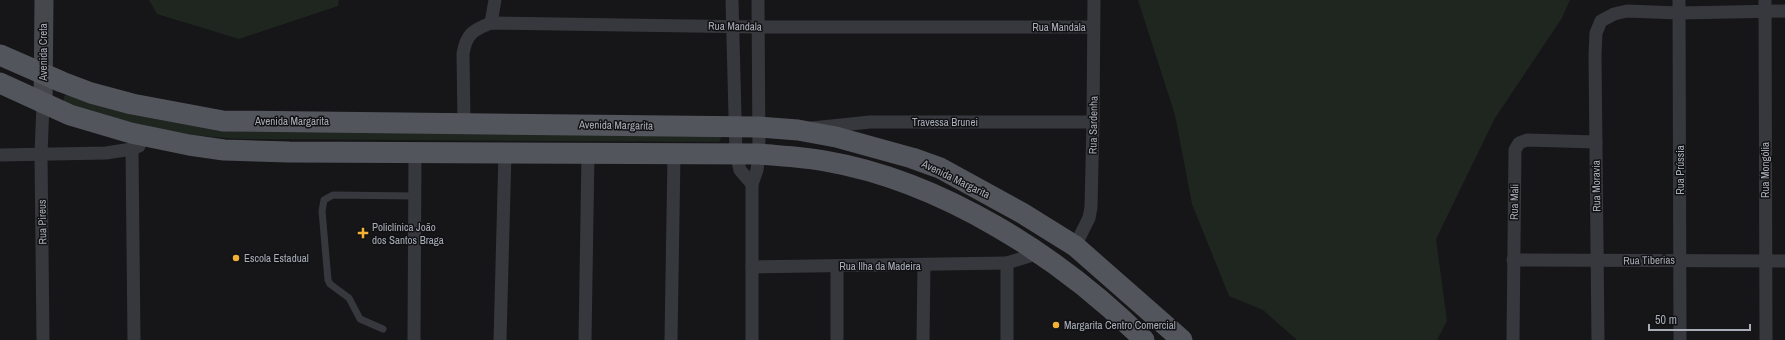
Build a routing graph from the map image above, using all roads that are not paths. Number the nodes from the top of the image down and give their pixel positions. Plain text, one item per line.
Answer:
1 (44, 0) edge
2 (494, 0) edge
3 (732, 0) edge
4 (758, 0) edge
5 (1094, 0) edge
6 (1679, 6) edge
7 (1765, 6) edge
8 (1785, 11) edge
9 (491, 22) junction
10 (732, 27) junction
11 (758, 27) junction
12 (1093, 27) junction
13 (0, 55) edge
14 (43, 74) junction
15 (0, 83) edge
16 (43, 104) junction
17 (1094, 122) junction
18 (464, 123) junction
19 (735, 126) junction
20 (759, 127) junction
21 (798, 130) junction
22 (157, 138) junction
23 (1596, 142) junction
24 (132, 150) junction
25 (415, 152) junction
26 (505, 153) junction
27 (588, 153) junction
28 (41, 154) junction
29 (674, 154) junction
30 (736, 154) junction
31 (759, 154) junction
32 (0, 155) edge
33 (752, 184) junction
34 (414, 196) junction
35 (1075, 246) junction
36 (1040, 253) junction
37 (1513, 260) junction
38 (1680, 260) junction
39 (1598, 261) junction
40 (1766, 261) junction
41 (1785, 261) edge
42 (1007, 263) junction
43 (837, 266) junction
44 (924, 266) junction
45 (752, 267) junction
46 (383, 328) dead end
47 (43, 340) edge
48 (134, 340) edge
49 (414, 340) edge
50 (500, 340) edge
51 (585, 340) edge
52 (671, 340) edge
53 (752, 340) edge
54 (837, 340) edge
55 (923, 340) edge
56 (1007, 340) edge
57 (1144, 340) edge
58 (1182, 340) edge
59 (1513, 340) edge
60 (1598, 340) edge
61 (1680, 340) edge
62 (1766, 340) edge

1 - 14 street, Avenida Creta
2 - 9 street
3 - 10 street
4 - 11 street
5 - 12 street, Rua Sardenha
6 - 7 street
6 - 23 street, Rua Moravia
6 - 38 street, Rua Prússia
7 - 8 street
7 - 40 street, Rua Mongólia
9 - 10 street, Rua Mandala
9 - 18 street, Rua Mandala
10 - 11 street, Rua Mandala
10 - 19 street
11 - 12 street, Rua Mandala
11 - 20 street
12 - 17 street, Rua Sardenha
13 - 14 main road, Avenida Margarita
14 - 16 street, Avenida Creta
14 - 18 main road, Avenida Margarita
15 - 16 main road
16 - 22 main road
16 - 28 street, Rua Pireus
17 - 21 street, Travessa Brunei
17 - 35 street, Rua Sardenha
18 - 19 main road, Avenida Margarita
19 - 20 main road, Avenida Margarita
19 - 30 street
20 - 21 main road, Avenida Margarita
20 - 31 street
21 - 35 main road, Avenida Margarita
22 - 24 street
22 - 25 main road
23 - 37 street, Rua Mali
23 - 39 street, Rua Moravia
24 - 28 street
24 - 48 street
25 - 26 main road
25 - 34 street
26 - 27 main road
26 - 50 street
27 - 29 main road
27 - 51 street
28 - 32 street
28 - 47 street, Rua Pireus
29 - 30 main road
29 - 52 street
30 - 31 main road
30 - 33 street
31 - 33 street
31 - 36 main road
33 - 45 street
34 - 46 lane
34 - 49 street
35 - 58 main road, Avenida Margarita
36 - 42 street, Rua Ilha da Madeira
36 - 57 main road
37 - 39 street, Rua Tiberias
37 - 59 street, Rua Mali
38 - 39 street, Rua Tiberias
38 - 40 street, Rua Tiberias
38 - 61 street, Rua Prússia
39 - 60 street, Rua Moravia
40 - 41 street, Rua Tiberias
40 - 62 street, Rua Mongólia
42 - 44 street, Rua Ilha da Madeira
42 - 56 street
43 - 44 street, Rua Ilha da Madeira
43 - 45 street, Rua Ilha da Madeira
43 - 54 street
44 - 55 street
45 - 53 street

